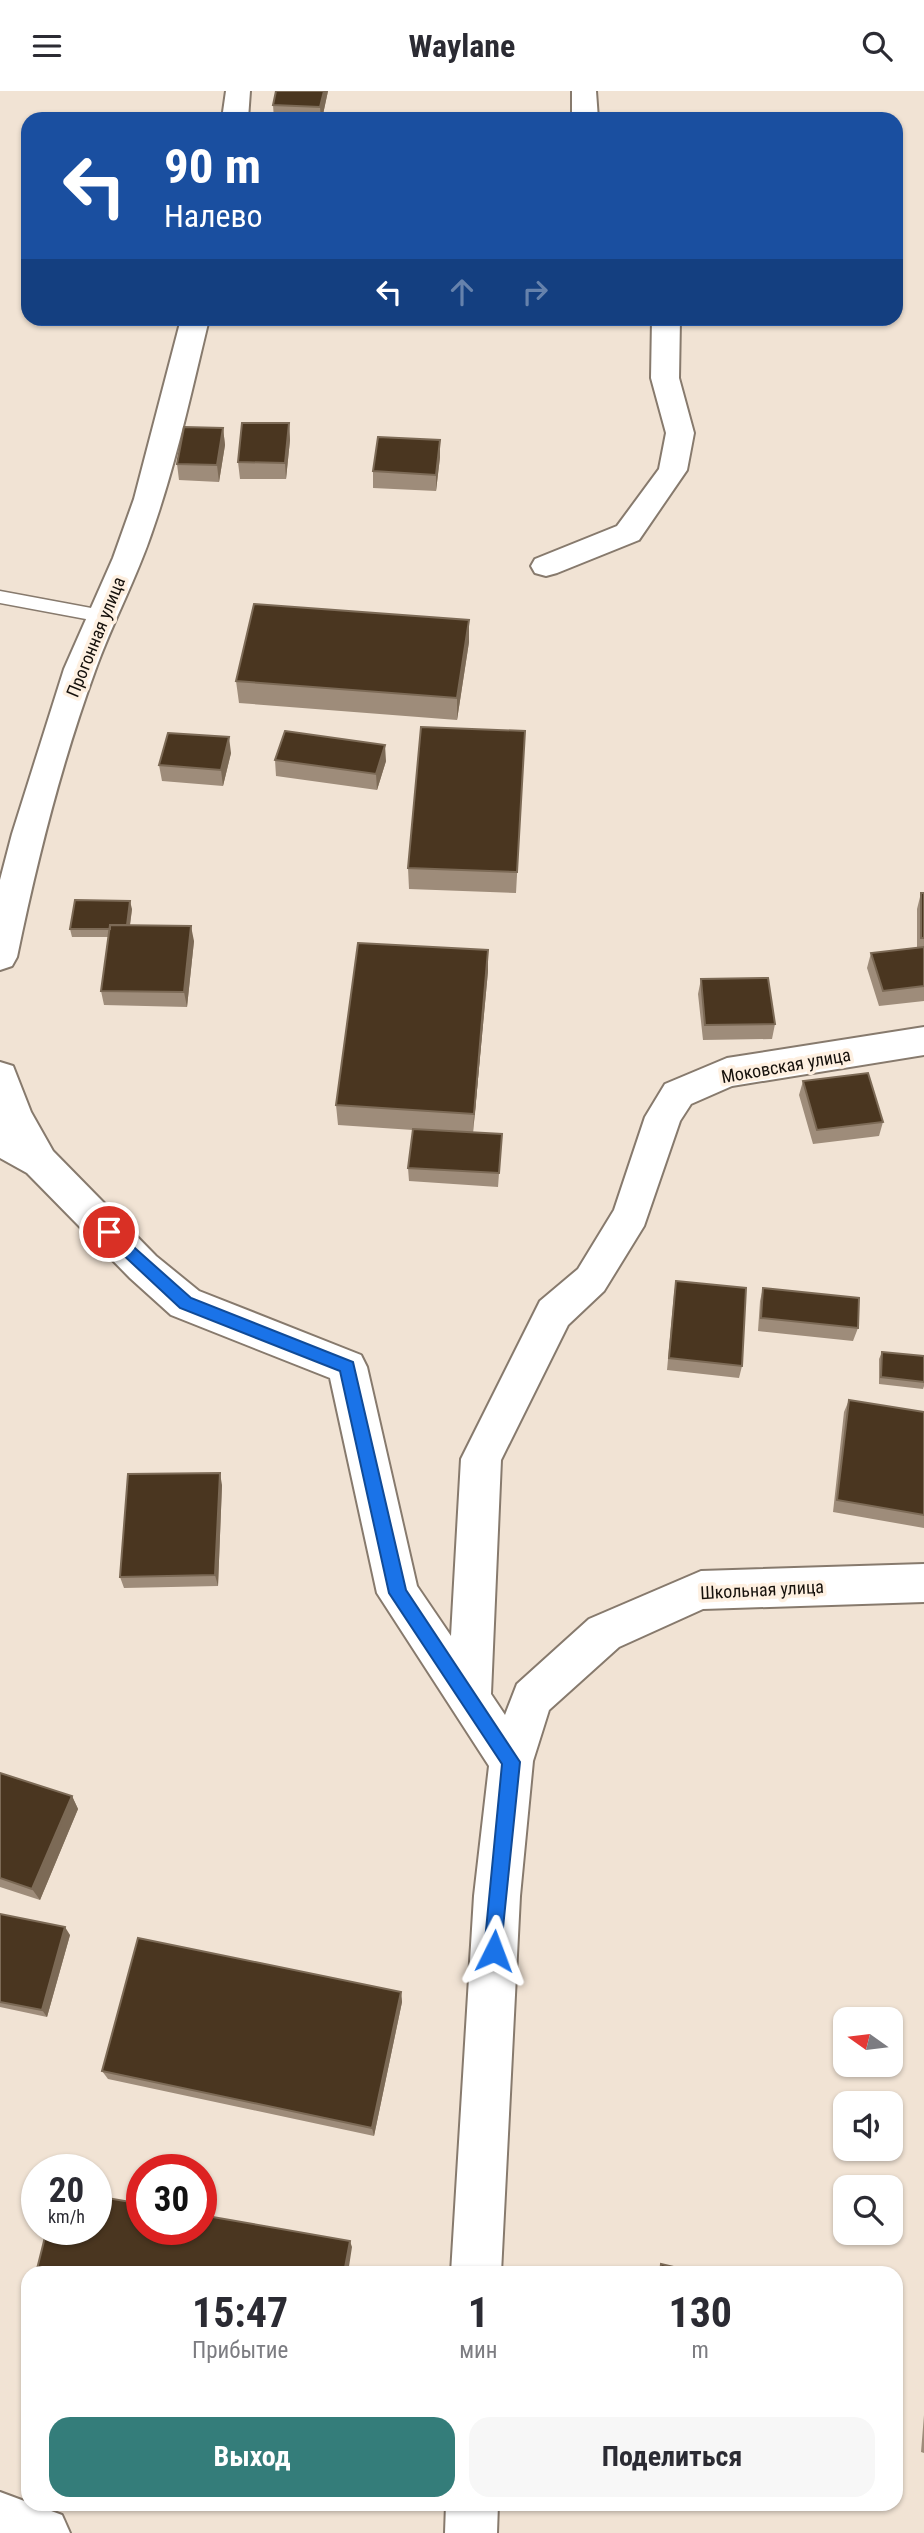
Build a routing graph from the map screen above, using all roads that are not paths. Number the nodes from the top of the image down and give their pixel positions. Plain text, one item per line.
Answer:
1 (238, 91) edge
2 (584, 91) edge
3 (236, 112) edge
4 (585, 112) edge
5 (193, 326) edge
6 (666, 326) edge
7 (546, 566) dead end
8 (0, 597) edge
9 (102, 616) junction
10 (0, 957) edge
11 (924, 1041) edge
12 (0, 1076) edge
13 (0, 1140) edge
14 (40, 1162) junction
15 (924, 1583) edge
16 (469, 1699) junction
17 (511, 1762) junction
18 (476, 2266) edge
19 (472, 2511) edge
20 (0, 2518) edge
21 (44, 2533) edge
22 (471, 2533) edge

1 - 3 street
2 - 4 street
5 - 9 street, Прогонная улица
6 - 7 street
8 - 9 lane
9 - 10 street, Прогонная улица
11 - 16 street, Моковская улица
12 - 14 street
13 - 14 street
14 - 16 street
15 - 17 street, Школьная улица
16 - 17 street
17 - 18 street, Школьная улица
19 - 22 street
20 - 21 street

